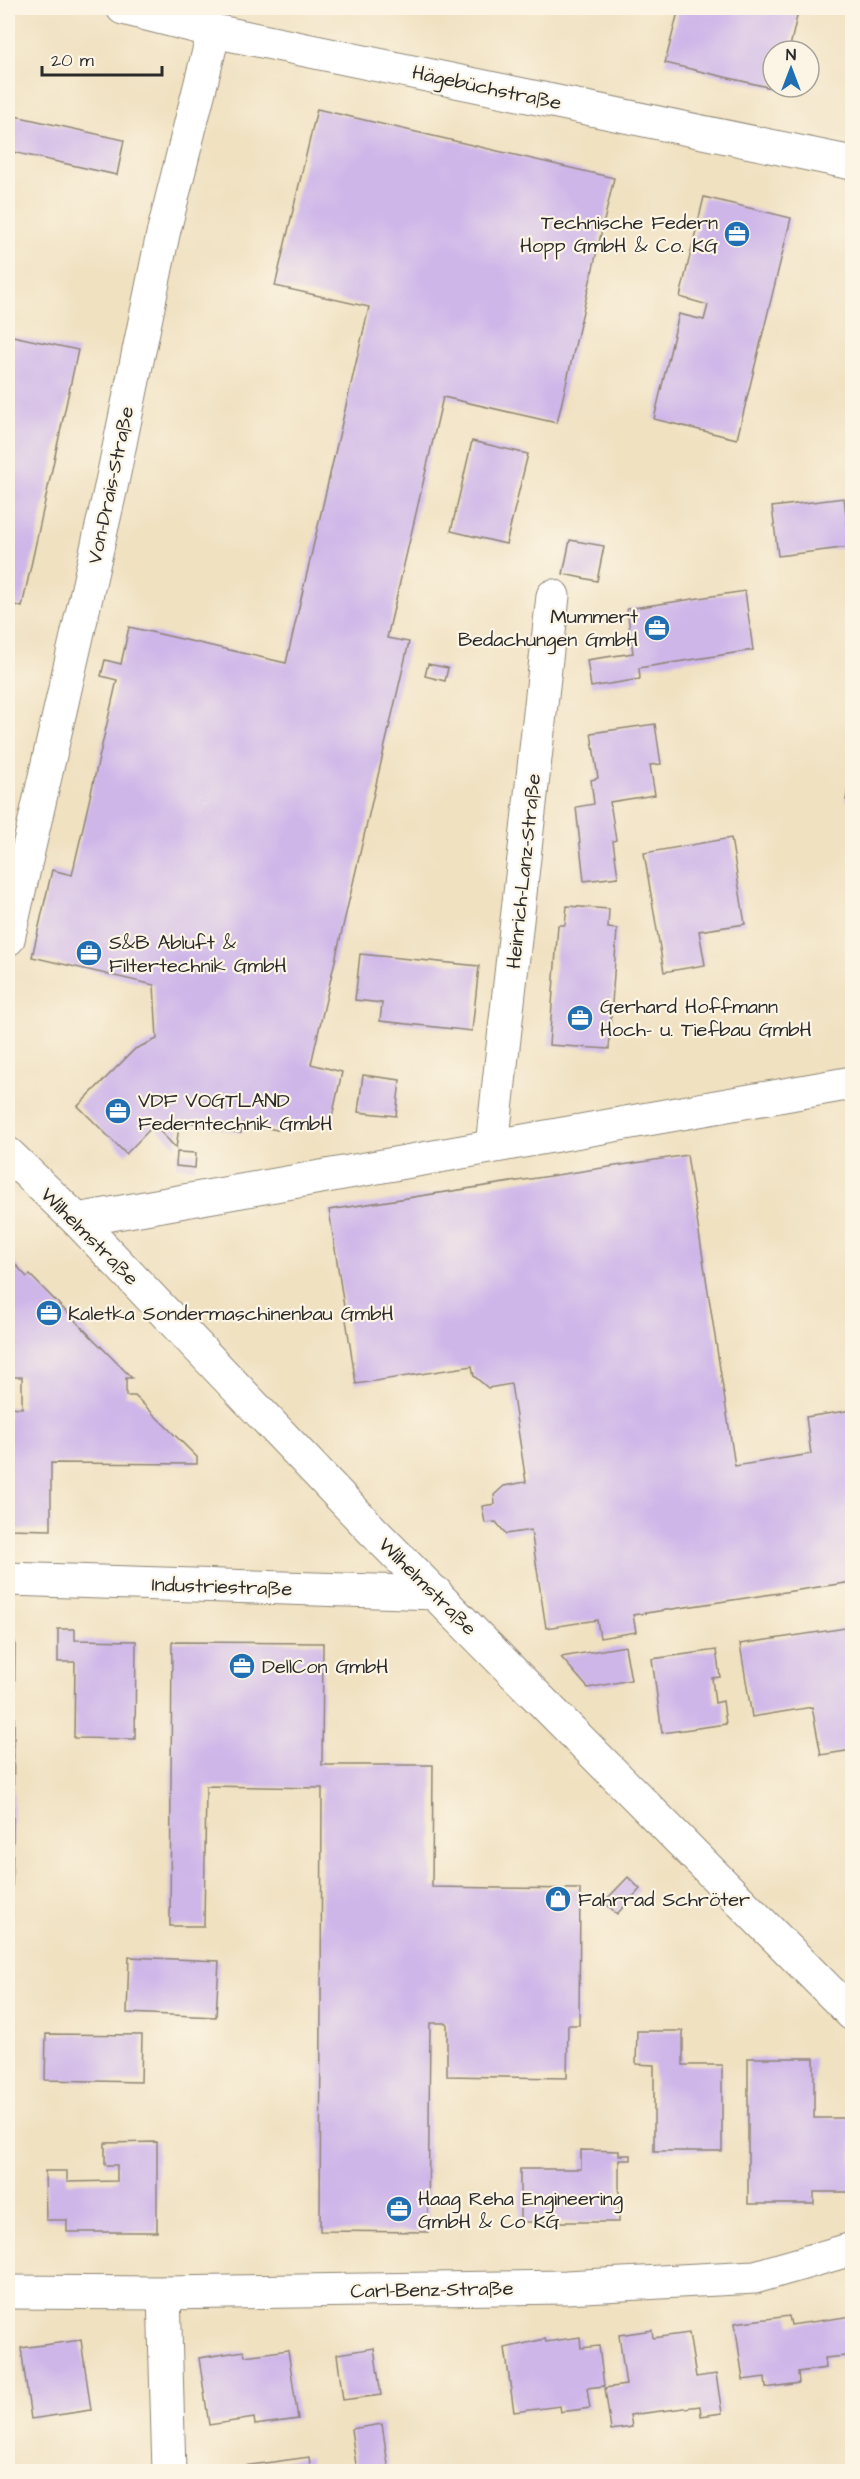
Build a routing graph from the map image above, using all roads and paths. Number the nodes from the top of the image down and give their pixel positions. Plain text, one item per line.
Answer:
1 (123, 8) edge
2 (214, 31) junction
3 (852, 163) edge
4 (553, 596) dead end
5 (8, 939) edge
6 (852, 1083) edge
7 (492, 1146) junction
8 (8, 1155) edge
9 (77, 1220) junction
10 (8, 1579) edge
11 (436, 1593) junction
12 (852, 2014) edge
13 (852, 2249) edge
14 (8, 2292) edge
15 (164, 2293) junction
16 (169, 2472) edge

1 - 2 street, Hägebüchstraße
2 - 3 street, Hägebüchstraße
2 - 5 street, Von-Drais-Straße
4 - 7 street, Heinrich-Lanz-Straße
6 - 7 street
7 - 9 street
8 - 9 street, Wilhelmstraße
9 - 11 street, Wilhelmstraße
10 - 11 street, Industriestraße
11 - 12 street, Wilhelmstraße
13 - 15 street, Carl-Benz-Straße
14 - 15 street, Carl-Benz-Straße
15 - 16 street

